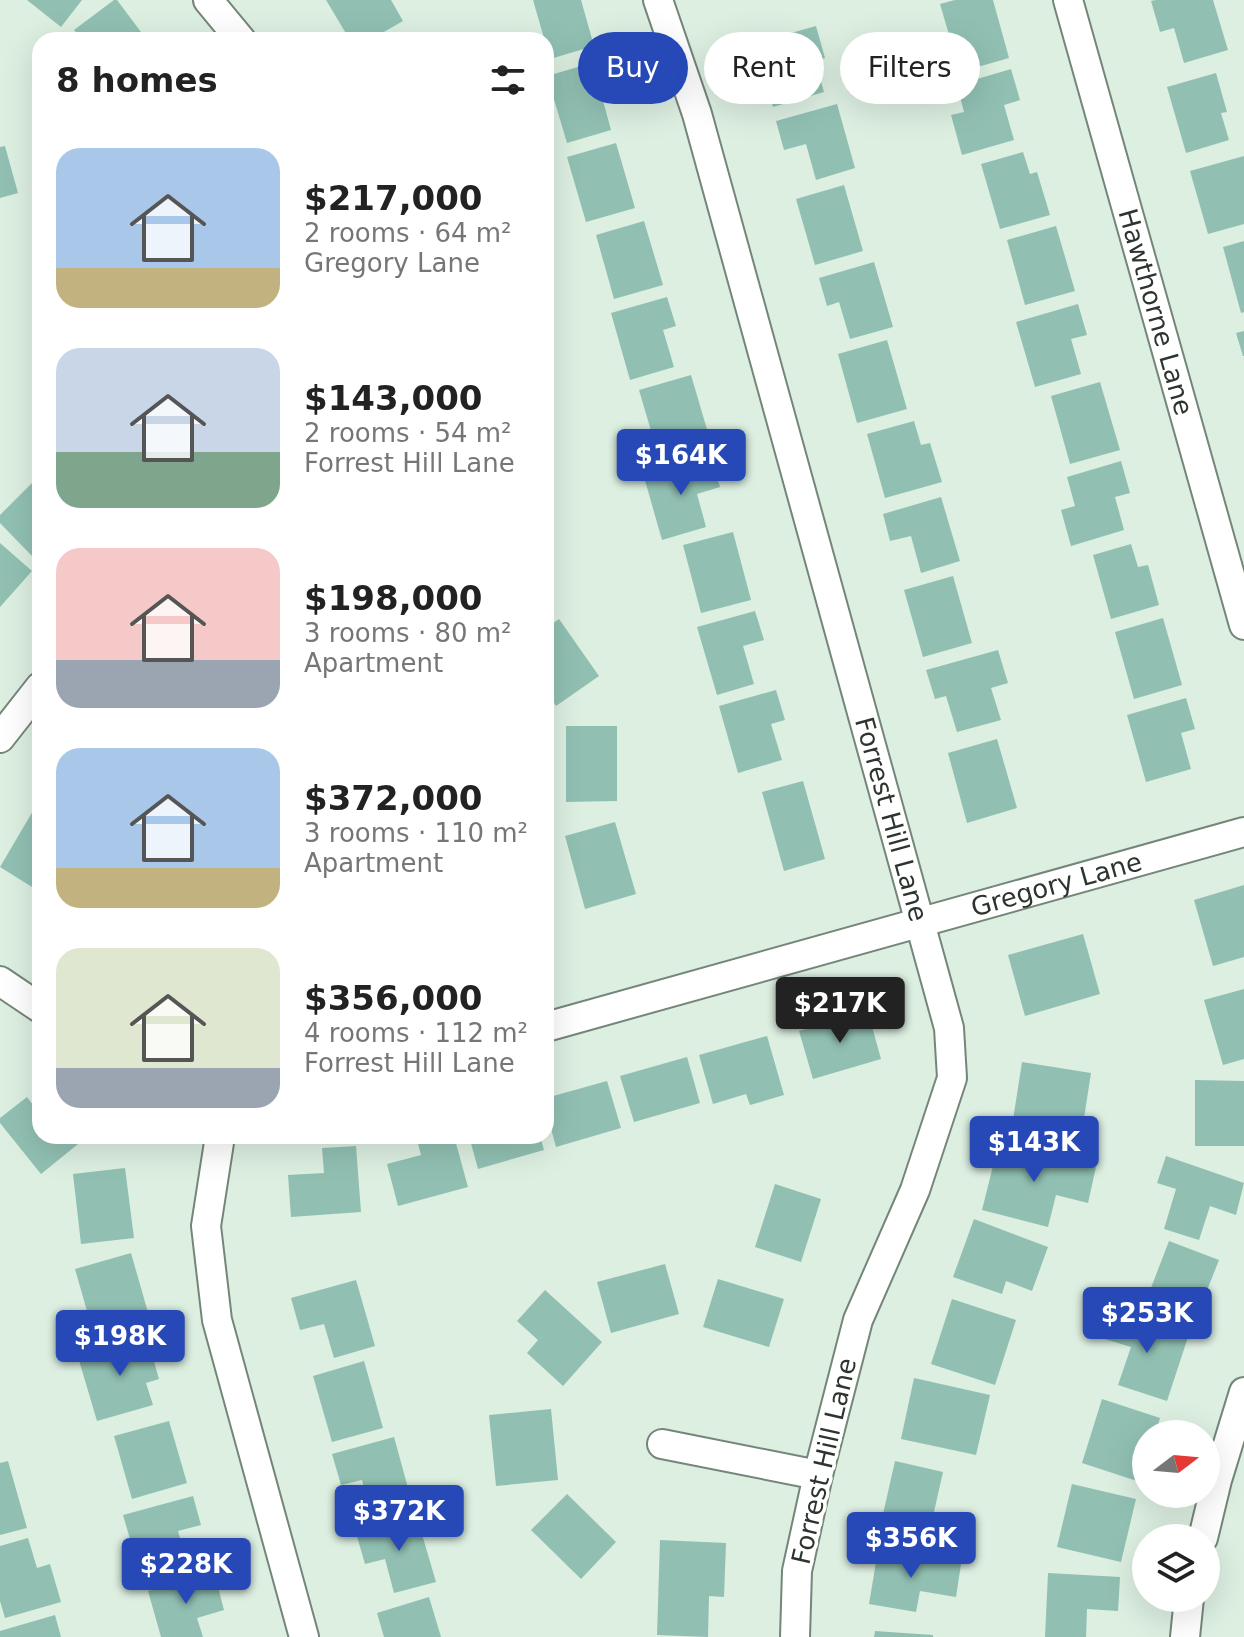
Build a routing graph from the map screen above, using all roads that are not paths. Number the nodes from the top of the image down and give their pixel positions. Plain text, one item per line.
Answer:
1 (208, 0) edge
2 (658, 0) edge
3 (1068, 0) edge
4 (234, 32) edge
5 (1244, 625) edge
6 (32, 697) edge
7 (0, 738) edge
8 (1244, 832) edge
9 (921, 921) junction
10 (0, 981) edge
11 (32, 1003) edge
12 (554, 1025) edge
13 (219, 1144) edge
14 (1244, 1392) edge
15 (662, 1444) dead end
16 (818, 1475) junction
17 (1206, 1524) edge
18 (1188, 1612) edge
19 (304, 1637) edge
20 (795, 1637) edge
21 (1185, 1637) edge

1 - 4 street
2 - 9 street, Forrest Hill Lane
3 - 5 street, Hawthorne Lane
6 - 7 street
8 - 9 street, Gregory Lane
9 - 12 street, Gregory Lane
9 - 16 street, Forrest Hill Lane
10 - 11 street
13 - 19 street
14 - 17 street
15 - 16 street
16 - 20 street, Forrest Hill Lane
18 - 21 street

